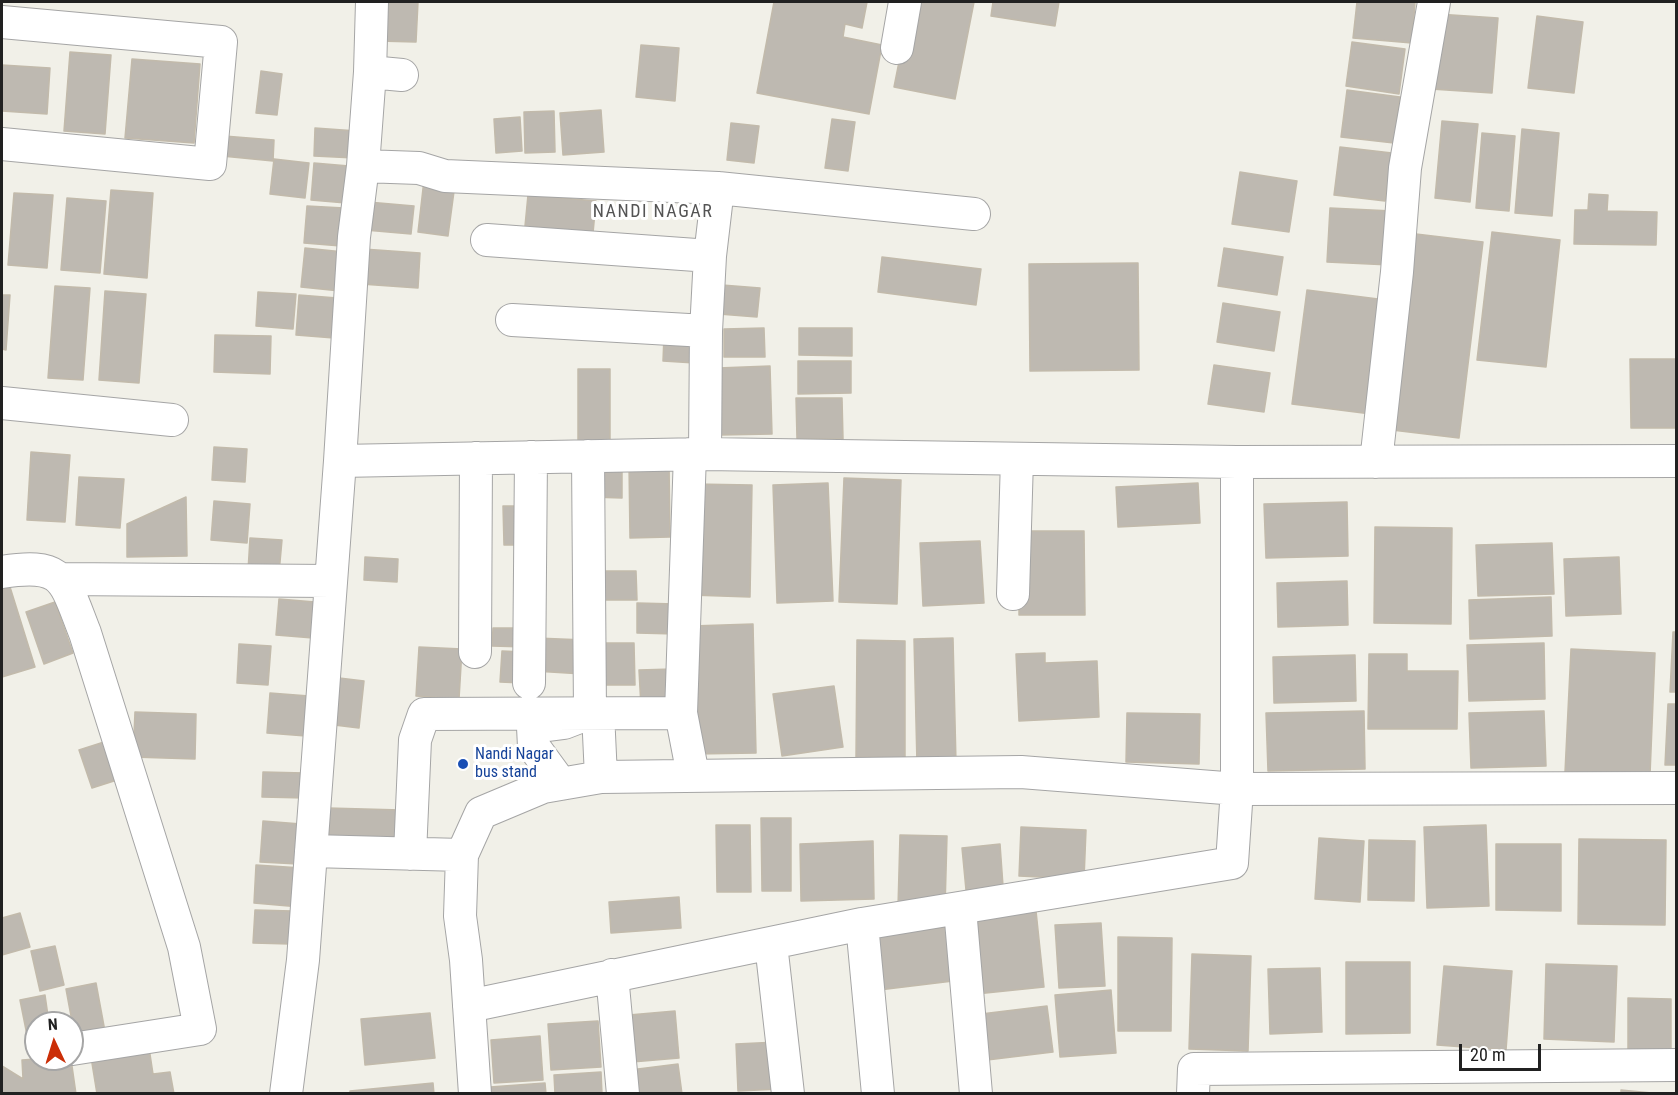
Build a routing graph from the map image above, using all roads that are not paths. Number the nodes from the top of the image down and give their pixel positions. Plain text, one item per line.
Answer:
1 (372, 2) edge
2 (905, 2) edge
3 (1434, 2) edge
4 (2, 22) edge
5 (897, 48) dead end
6 (370, 72) junction
7 (402, 75) dead end
8 (2, 144) edge
9 (363, 166) junction
10 (718, 188) junction
11 (974, 214) dead end
12 (487, 240) dead end
13 (710, 256) junction
14 (512, 320) dead end
15 (706, 331) junction
16 (2, 403) edge
17 (172, 420) dead end
18 (697, 454) junction
19 (588, 456) junction
20 (531, 457) junction
21 (476, 458) junction
22 (1017, 459) junction
23 (340, 461) junction
24 (1677, 461) edge
25 (1237, 462) junction
26 (1376, 462) junction
27 (2, 572) edge
28 (60, 579) junction
29 (331, 581) junction
30 (1013, 594) dead end
31 (475, 652) dead end
32 (529, 683) dead end
33 (594, 713) junction
34 (681, 713) junction
35 (693, 775) junction
36 (601, 777) junction
37 (561, 784) junction
38 (1677, 788) edge
39 (1236, 789) junction
40 (311, 851) junction
41 (410, 854) junction
42 (462, 855) junction
43 (960, 909) junction
44 (862, 924) junction
45 (771, 944) junction
46 (612, 975) junction
47 (469, 1006) junction
48 (84, 1047) edge
49 (1677, 1065) edge
50 (286, 1094) edge
51 (475, 1094) edge
52 (623, 1094) edge
53 (788, 1094) edge
54 (878, 1094) edge
55 (976, 1094) edge
56 (1193, 1094) edge

1 - 6 street
2 - 5 street
3 - 26 street
4 - 8 street
6 - 7 street
6 - 9 street
9 - 10 street
9 - 23 street
10 - 11 street
10 - 13 street
12 - 13 street
13 - 15 street
14 - 15 street
15 - 18 street
16 - 17 street
18 - 19 street
18 - 22 street
18 - 34 street
19 - 20 street
19 - 33 street
20 - 21 street
20 - 32 street
21 - 23 street
21 - 31 street
22 - 25 street
22 - 30 street
23 - 29 street
24 - 26 street
25 - 26 street
25 - 39 street
27 - 28 street
28 - 29 street
28 - 48 street
29 - 40 street
33 - 34 street
33 - 36 street
33 - 37 street
33 - 41 street
34 - 35 street
35 - 36 street
35 - 39 street
36 - 37 street
37 - 42 street
38 - 39 street
39 - 43 street
40 - 41 street
40 - 50 street
41 - 42 street
42 - 47 street
43 - 44 street
43 - 55 street
44 - 45 street
44 - 54 street
45 - 46 street
45 - 53 street
46 - 47 street
46 - 52 street
47 - 51 street
49 - 56 street

